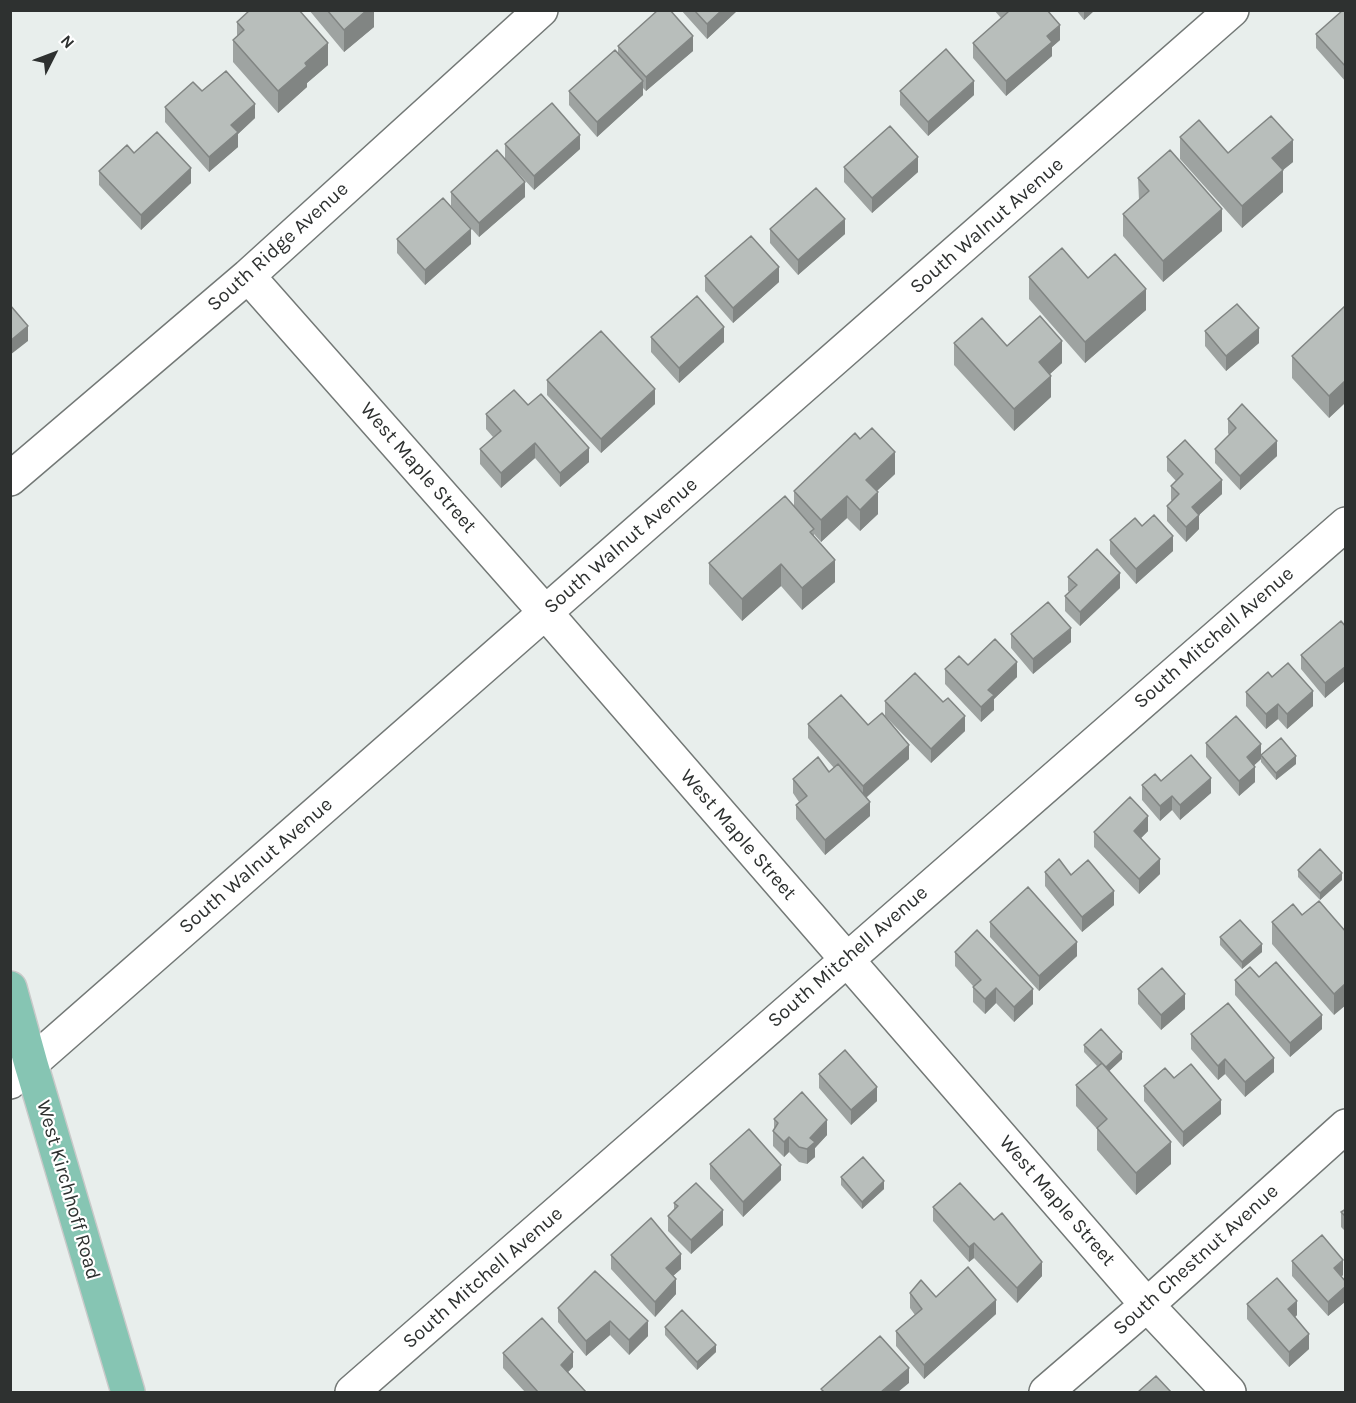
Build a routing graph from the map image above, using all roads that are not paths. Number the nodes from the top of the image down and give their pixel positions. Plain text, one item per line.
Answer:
1 (541, 10) edge
2 (1232, 10) edge
3 (248, 276) junction
4 (10, 479) edge
5 (1346, 524) edge
6 (545, 612) junction
7 (846, 959) junction
8 (10, 988) edge
9 (21, 1073) edge
10 (1346, 1126) edge
11 (1147, 1305) junction
12 (128, 1392) edge
13 (352, 1392) edge
14 (1046, 1392) edge
15 (1229, 1392) edge

1 - 3 street, South Ridge Avenue
2 - 6 street, South Walnut Avenue
3 - 4 street, South Ridge Avenue
3 - 6 street, West Maple Street
5 - 7 street, South Mitchell Avenue
6 - 7 street, West Maple Street
6 - 9 street, South Walnut Avenue
7 - 11 street, West Maple Street
7 - 13 street, South Mitchell Avenue
8 - 9 main road, West Kirchhoff Road
9 - 12 main road, West Kirchhoff Road
10 - 11 street, South Chestnut Avenue
11 - 14 street, South Chestnut Avenue
11 - 15 street, West Maple Street

